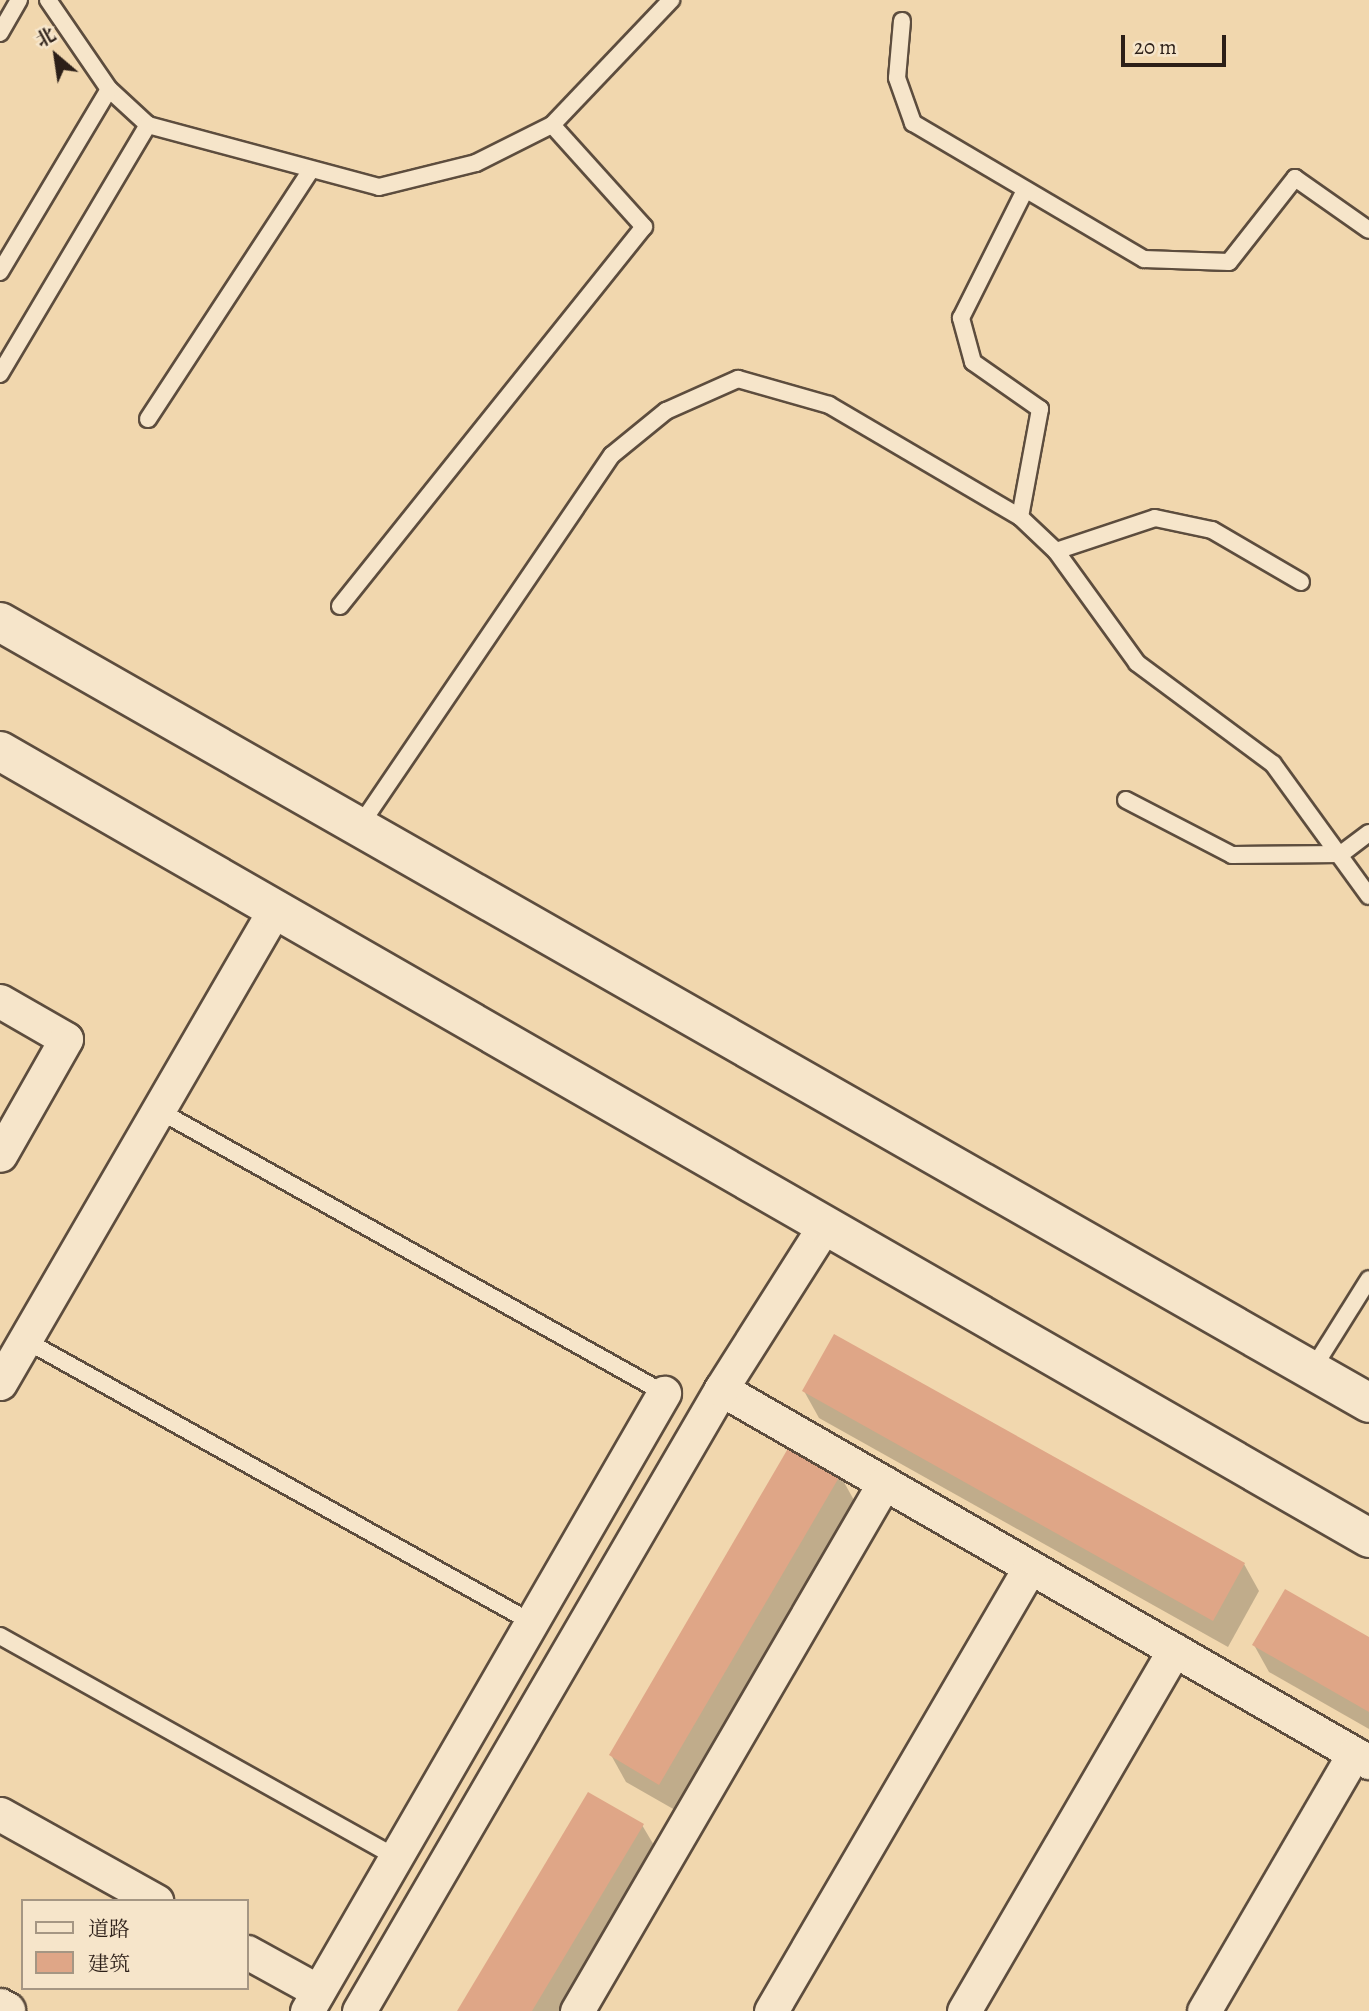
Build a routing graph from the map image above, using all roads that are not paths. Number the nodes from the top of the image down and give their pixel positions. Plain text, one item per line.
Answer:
1 (19, 0) edge
2 (48, 0) edge
3 (671, 0) edge
4 (902, 21) dead end
5 (0, 33) edge
6 (109, 89) junction
7 (148, 125) junction
8 (552, 125) junction
9 (311, 170) junction
10 (1025, 190) junction
11 (1369, 230) edge
12 (0, 272) edge
13 (0, 374) edge
14 (149, 419) dead end
15 (1020, 517) junction
16 (1056, 551) junction
17 (1301, 582) dead end
18 (340, 606) dead end
19 (0, 622) edge
20 (0, 751) edge
21 (1126, 800) dead end
22 (359, 827) junction
23 (1369, 833) edge
24 (1341, 854) junction
25 (1369, 896) edge
26 (275, 909) junction
27 (0, 1000) edge
28 (158, 1110) junction
29 (0, 1155) edge
30 (825, 1225) junction
31 (1369, 1279) edge
32 (25, 1340) junction
33 (1312, 1370) junction
34 (0, 1383) edge
35 (721, 1389) junction
36 (664, 1393) joint
37 (1369, 1403) edge
38 (884, 1483) junction
39 (1369, 1538) edge
40 (1030, 1567) junction
41 (531, 1622) junction
42 (0, 1636) edge
43 (1174, 1650) junction
44 (1361, 1757) edge
45 (0, 1814) edge
46 (396, 1857) junction
47 (152, 1899) edge
48 (248, 1953) edge
49 (312, 2001) edge
50 (0, 2008) edge
51 (6, 2011) edge
52 (359, 2011) edge
53 (577, 2011) edge
54 (771, 2011) edge
55 (964, 2011) edge
56 (1204, 2011) edge

1 - 5 lane
2 - 6 lane
3 - 8 lane
4 - 10 lane
6 - 7 lane
6 - 12 lane
7 - 9 lane
7 - 13 lane
8 - 9 lane
8 - 18 lane
9 - 14 lane
10 - 11 lane
10 - 15 lane
15 - 16 lane
15 - 22 lane
16 - 17 lane
16 - 24 lane
19 - 22 main road
20 - 26 main road
21 - 24 lane
22 - 33 main road
23 - 24 lane
24 - 25 lane
26 - 28 street
26 - 30 main road
27 - 29 street
28 - 32 street
28 - 36 lane
30 - 35 street
30 - 39 main road
31 - 33 lane
32 - 34 street
32 - 41 lane
33 - 37 main road
35 - 38 street
35 - 52 street
36 - 41 street
38 - 40 street
38 - 53 street
40 - 43 street
40 - 54 street
41 - 46 street
42 - 46 lane
43 - 44 street
43 - 55 street
44 - 56 street
45 - 47 street
46 - 49 street
48 - 49 street
50 - 51 main road

